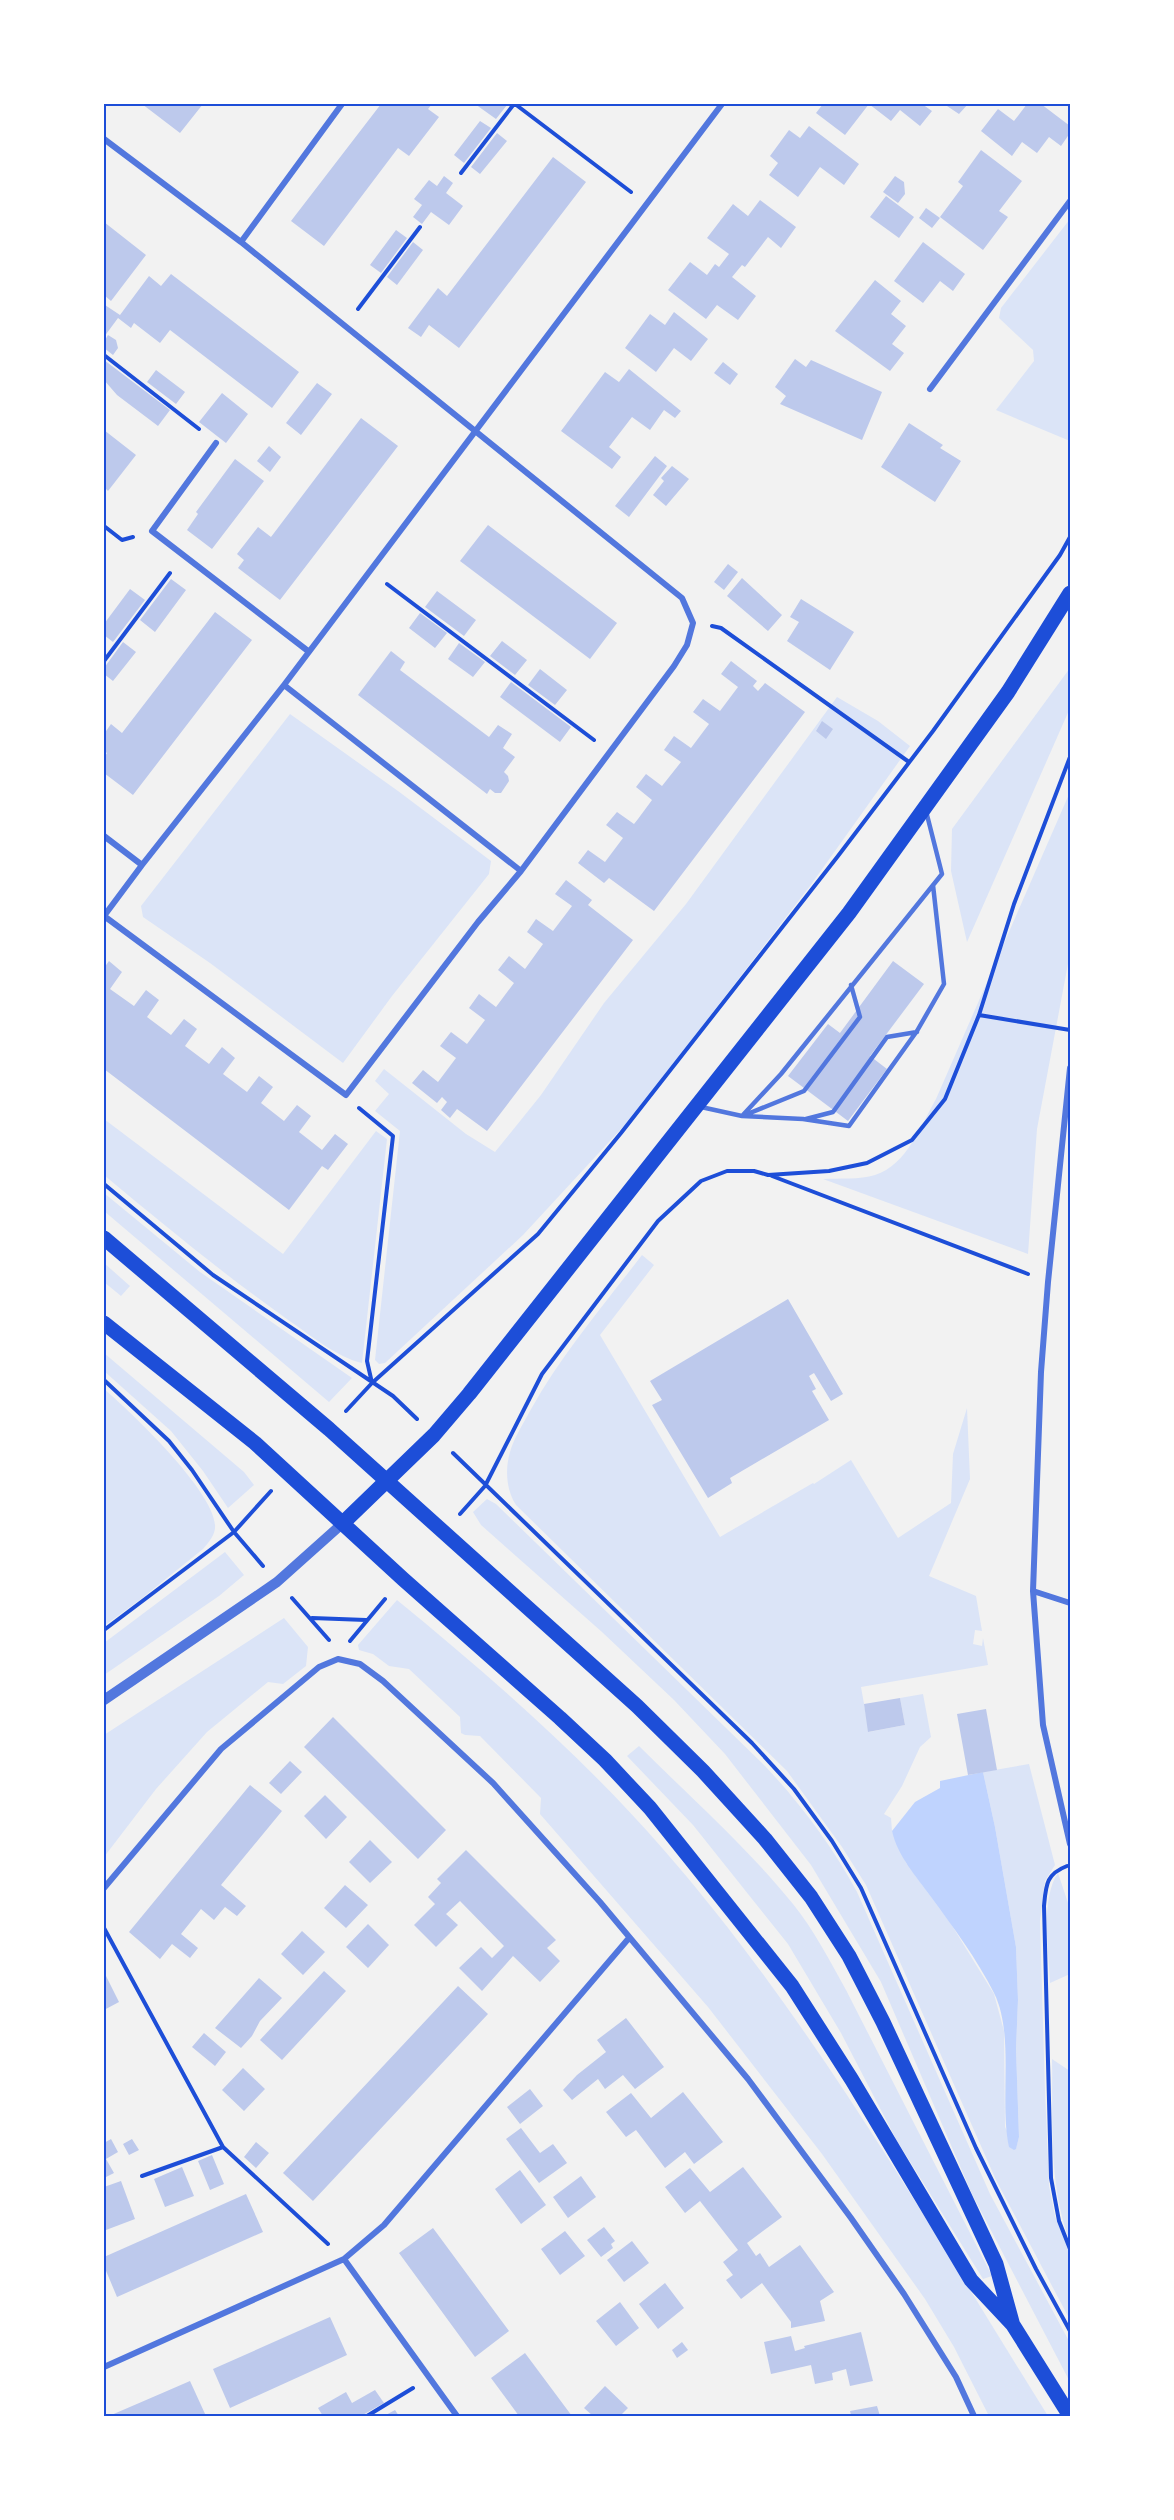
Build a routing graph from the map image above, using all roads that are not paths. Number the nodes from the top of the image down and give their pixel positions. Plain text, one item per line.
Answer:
1 (342, 104) edge
2 (722, 104) edge
3 (104, 139) edge
4 (1071, 201) edge
5 (241, 243) junction
6 (930, 389) dead end
7 (474, 432) junction
8 (216, 443) road end
9 (1071, 593) edge
10 (308, 651) junction
11 (284, 685) junction
12 (926, 807) junction
13 (104, 836) edge
14 (142, 865) junction
15 (521, 871) junction
16 (933, 885) junction
17 (851, 985) junction
18 (917, 1031) junction
19 (1071, 1068) edge
20 (695, 1106) junction
21 (742, 1116) junction
22 (803, 1119) junction
23 (104, 1238) edge
24 (104, 1323) edge
25 (388, 1481) junction
26 (343, 1523) junction
27 (1034, 1591) junction
28 (1071, 1603) edge
29 (104, 1700) edge
30 (1071, 1844) edge
31 (104, 1888) edge
32 (629, 1938) junction
33 (344, 2259) junction
34 (1013, 2325) junction
35 (104, 2367) edge
36 (457, 2416) edge
37 (974, 2416) edge
38 (1071, 2416) edge

1 - 5 street
2 - 7 street
3 - 5 street
4 - 6 street
5 - 7 street
7 - 10 street
7 - 15 street
8 - 10 street
9 - 12 main road
10 - 11 street
11 - 14 street
11 - 15 street
12 - 16 lane
12 - 20 main road
13 - 14 street
14 - 15 street
16 - 17 lane
16 - 18 lane
17 - 21 lane
17 - 21 lane
18 - 22 lane
18 - 22 lane
19 - 27 street
20 - 21 lane
20 - 25 main road
21 - 22 lane
23 - 25 main road
24 - 26 main road
25 - 26 main road
25 - 34 main road
26 - 29 street
26 - 34 main road
27 - 28 street
27 - 30 street
31 - 32 street
32 - 33 street
32 - 37 street
33 - 35 street
33 - 36 street
34 - 38 main road

